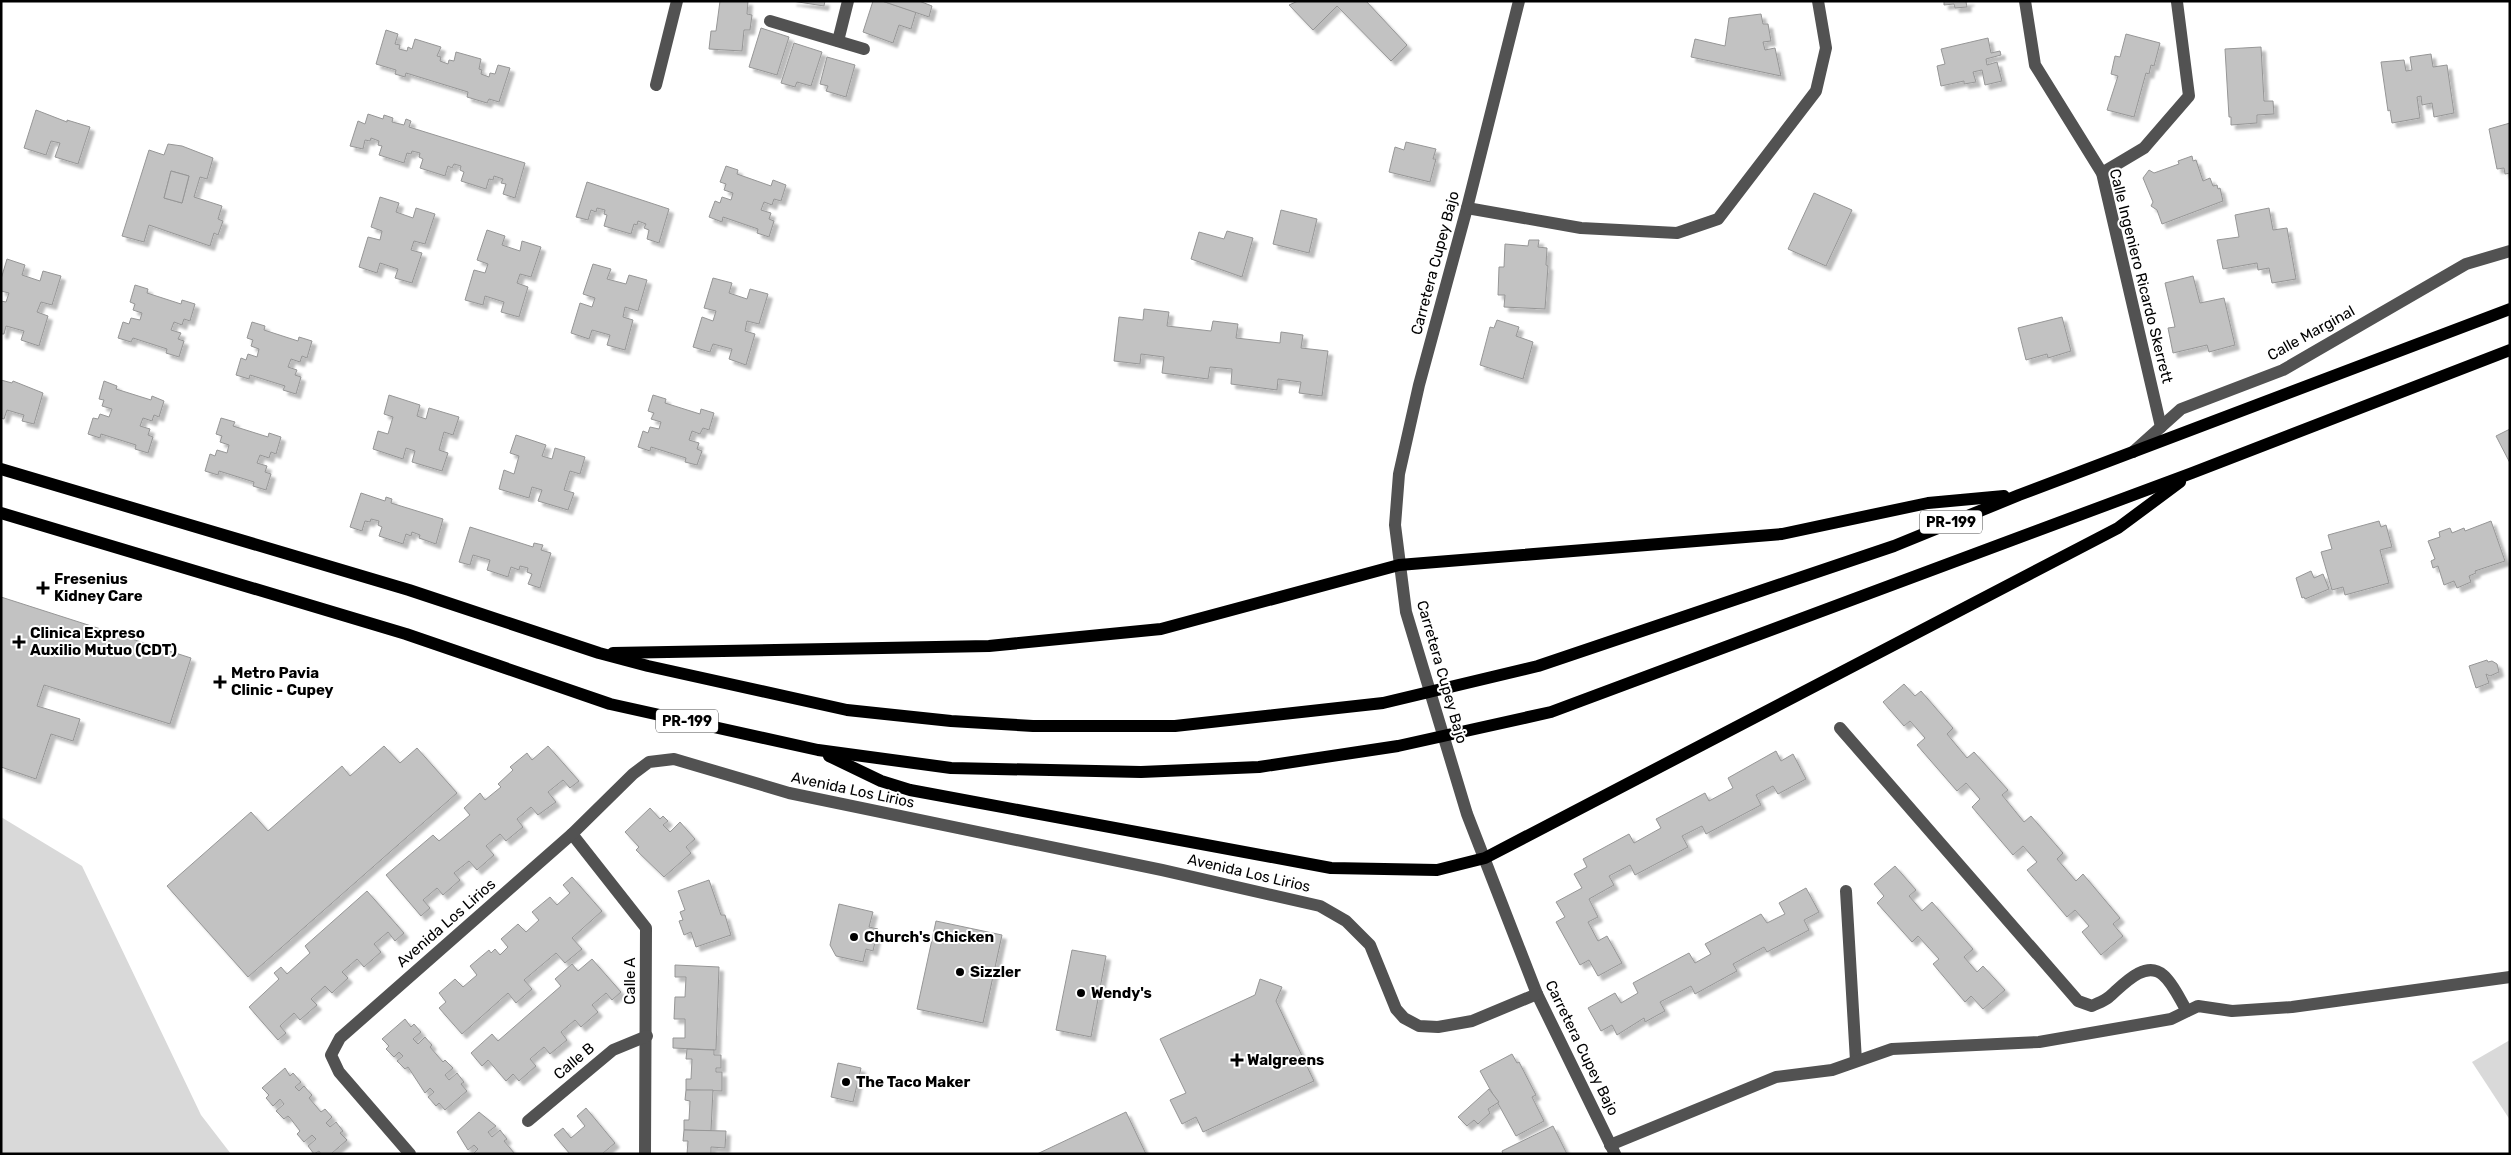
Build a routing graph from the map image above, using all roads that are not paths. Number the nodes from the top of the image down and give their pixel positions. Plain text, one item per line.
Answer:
1 (677, 1) edge
2 (848, 1) edge
3 (1519, 1) edge
4 (1818, 1) edge
5 (2025, 1) edge
6 (2177, 2) edge
7 (770, 21) dead end
8 (838, 41) junction
9 (864, 49) dead end
10 (656, 85) dead end
11 (2102, 173) junction
12 (1467, 208) junction
13 (2510, 251) edge
14 (2510, 309) edge
15 (2510, 350) edge
16 (2161, 427) junction
17 (2133, 452) junction
18 (1, 469) edge
19 (2192, 473) junction
20 (2019, 495) junction
21 (1, 513) edge
22 (1399, 565) junction
23 (599, 653) junction
24 (1840, 728) dead end
25 (818, 750) junction
26 (572, 834) junction
27 (1485, 858) junction
28 (1846, 891) dead end
29 (2510, 977) edge
30 (1537, 994) junction
31 (2187, 1011) junction
32 (647, 1036) junction
33 (1856, 1062) junction
34 (528, 1121) dead end
35 (1613, 1149) edge
36 (410, 1154) edge
37 (645, 1154) edge

1 - 10 street
2 - 8 street
3 - 12 street, Carretera Cupey Bajo
4 - 12 street
5 - 11 street, Calle Ingeniero Ricardo Skerrett
6 - 11 street
7 - 8 street
8 - 9 street
11 - 16 street, Calle Ingeniero Ricardo Skerrett
12 - 22 street, Carretera Cupey Bajo
13 - 16 street, Calle Marginal
14 - 17 main road, PR-199
15 - 19 main road, PR-199
16 - 17 street, Calle Marginal
17 - 20 main road, PR-199
18 - 23 main road, PR-199
19 - 25 main road, PR-199
19 - 27 main road
20 - 22 main road
20 - 23 main road, PR-199
21 - 25 main road, PR-199
22 - 23 main road
22 - 27 street, Carretera Cupey Bajo
24 - 31 street
25 - 27 main road
26 - 30 street, Avenida Los Lirios
26 - 32 street, Calle A
26 - 36 street, Avenida Los Lirios
27 - 30 street, Carretera Cupey Bajo
28 - 33 street
29 - 31 street
30 - 35 street, Carretera Cupey Bajo
31 - 33 street
32 - 34 street, Calle B
32 - 37 street, Calle A
33 - 35 street

